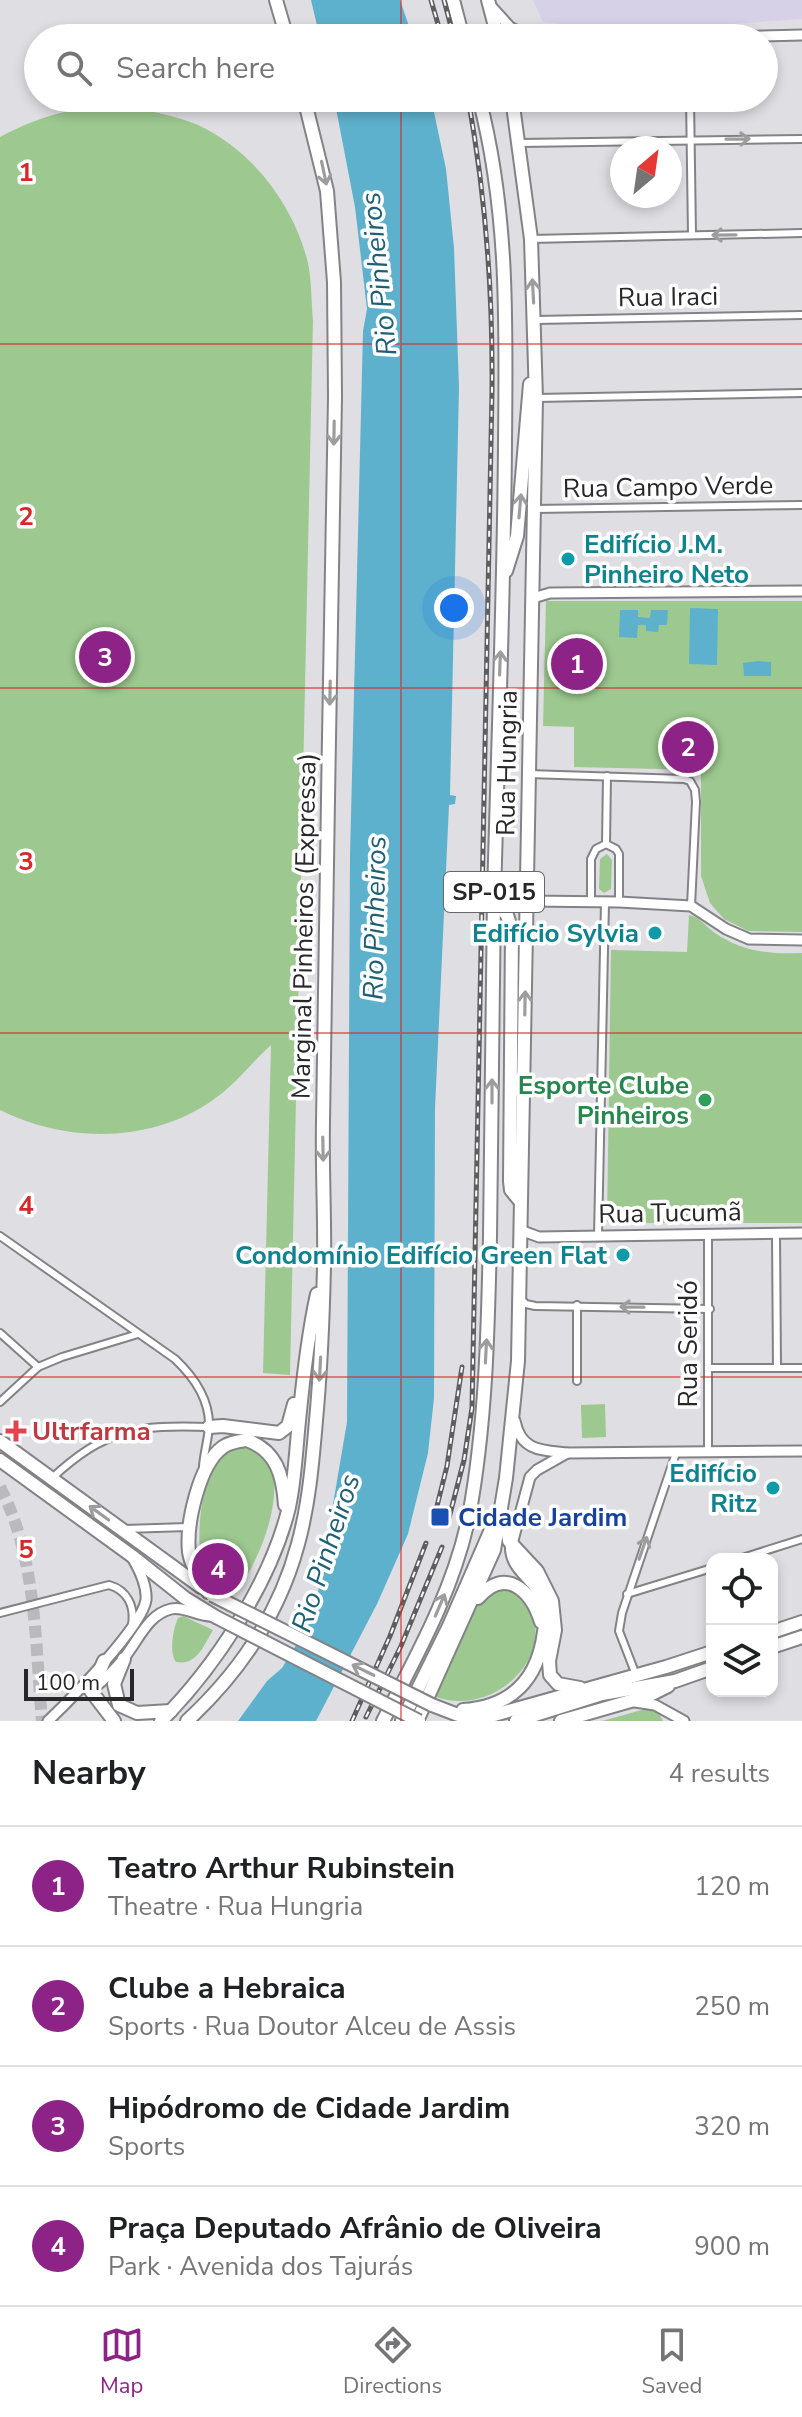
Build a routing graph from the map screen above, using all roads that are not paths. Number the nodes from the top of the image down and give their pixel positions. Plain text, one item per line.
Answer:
1 (276, 0) edge
2 (453, 0) edge
3 (488, 0) edge
4 (283, 24) edge
5 (459, 24) edge
6 (494, 24) edge
7 (508, 24) edge
8 (802, 35) edge
9 (778, 36) edge
10 (307, 112) edge
11 (482, 112) edge
12 (514, 112) edge
13 (690, 112) edge
14 (802, 139) edge
15 (690, 140) junction
16 (520, 143) junction
17 (802, 233) edge
18 (692, 235) junction
19 (531, 239) junction
20 (802, 315) edge
21 (535, 320) junction
22 (535, 368) junction
23 (802, 393) edge
24 (536, 398) junction
25 (802, 505) edge
26 (535, 509) junction
27 (503, 582) junction
28 (533, 584) junction
29 (802, 591) edge
30 (550, 593) junction
31 (533, 598) junction
32 (528, 774) junction
33 (607, 776) junction
34 (606, 844) junction
35 (494, 901) junction
36 (528, 901) junction
37 (591, 902) junction
38 (605, 902) junction
39 (619, 902) junction
40 (691, 906) junction
41 (802, 940) edge
42 (520, 1201) junction
43 (520, 1230) junction
44 (802, 1233) edge
45 (776, 1234) junction
46 (708, 1235) junction
47 (0, 1236) edge
48 (598, 1236) junction
49 (539, 1237) junction
50 (520, 1249) junction
51 (324, 1263) junction
52 (520, 1298) junction
53 (577, 1305) junction
54 (710, 1309) junction
55 (0, 1333) edge
56 (138, 1334) junction
57 (306, 1363) junction
58 (38, 1367) junction
59 (777, 1367) junction
60 (708, 1368) junction
61 (802, 1368) edge
62 (577, 1381) dead end
63 (0, 1402) edge
64 (513, 1410) junction
65 (209, 1427) junction
66 (247, 1440) junction
67 (0, 1441) edge
68 (802, 1451) edge
69 (567, 1453) junction
70 (676, 1453) junction
71 (708, 1453) junction
72 (0, 1460) edge
73 (203, 1474) junction
74 (506, 1478) junction
75 (51, 1479) junction
76 (499, 1511) junction
77 (285, 1519) junction
78 (188, 1527) junction
79 (122, 1530) junction
80 (802, 1539) edge
81 (512, 1544) junction
82 (758, 1553) edge
83 (132, 1556) junction
84 (706, 1570) edge
85 (210, 1594) junction
86 (627, 1594) junction
87 (468, 1610) junction
88 (0, 1613) edge
89 (215, 1617) junction
90 (802, 1622) edge
91 (132, 1628) junction
92 (544, 1633) junction
93 (787, 1637) edge
94 (706, 1654) edge
95 (124, 1659) junction
96 (706, 1660) edge
97 (104, 1661) junction
98 (706, 1670) edge
99 (636, 1675) junction
100 (675, 1681) junction
101 (591, 1688) junction
102 (91, 1691) junction
103 (72, 1699) junction
104 (620, 1704) junction
105 (171, 1711) junction
106 (446, 1711) junction
107 (511, 1717) edge
108 (48, 1721) edge
109 (114, 1721) edge
110 (161, 1721) edge
111 (187, 1721) edge
112 (383, 1721) edge
113 (402, 1721) edge
114 (418, 1721) edge
115 (536, 1721) edge
116 (561, 1721) edge
117 (684, 1721) edge

1 - 4 highway
2 - 5 highway
3 - 6 highway
3 - 7 street
8 - 9 street
10 -> 51 highway, Marginal Pinheiros (Expressa)
11 - 27 highway, SP-015
12 - 16 highway, Rua Hungria
13 - 15 street
15 -> 14 street
15 - 16 street
15 - 18 street
16 - 19 highway, Rua Hungria
17 -> 18 street
18 - 19 street
21 -> 19 highway, Rua Hungria
20 - 21 street, Rua Iraci
21 - 22 highway, Rua Hungria
22 - 24 highway, Rua Hungria
27 -> 22 highway
23 - 24 street
24 - 26 highway, Rua Hungria
25 - 26 street, Rua Campo Verde
26 - 28 highway, Rua Hungria
35 -> 27 highway, SP-015
28 - 30 street
28 - 31 highway, Rua Hungria
29 - 30 street
30 - 31 street
31 - 32 highway, Rua Hungria
32 - 33 street
32 - 36 highway, Rua Hungria
33 - 34 street
33 - 40 street
34 - 37 street
34 - 39 street
35 - 42 highway
112 -> 35 highway, SP-015
36 - 37 street
42 -> 36 highway, Rua Hungria
37 - 38 street
38 - 39 street
38 - 48 street
39 - 40 street
40 - 41 street
42 - 43 highway, Rua Hungria
43 - 49 street, Rua Tucumã
43 - 50 highway, Rua Hungria
44 - 45 street, Rua Tucumã
45 - 46 street, Rua Tucumã
45 - 59 street
46 - 48 street, Rua Tucumã
46 - 54 street, Rua Seridó
47 - 56 street
48 - 49 street, Rua Tucumã
49 - 50 street
50 - 52 highway, Rua Hungria
51 - 57 highway
51 -> 111 highway, Marginal Pinheiros (Expressa)
52 - 53 street
52 - 64 highway, Rua Hungria
54 -> 53 street
53 - 62 street
54 - 60 street, Rua Seridó
55 - 58 street
56 - 58 street
56 - 65 street
57 - 65 highway
57 - 77 highway
58 - 63 street
59 - 60 street
59 - 61 street
60 - 71 street, Rua Seridó
64 - 69 street
64 - 74 highway, Rua Hungria
65 - 66 highway
65 - 73 street
65 - 75 street
66 - 73 highway
66 - 77 highway
67 - 75 highway
68 - 71 street
69 - 70 street
69 - 81 street
70 - 71 street
86 -> 70 street
72 - 83 highway
73 - 78 highway
74 - 76 highway
74 - 81 highway
79 -> 75 highway
76 - 87 highway
76 - 113 highway
77 - 105 highway
78 - 79 street
78 - 85 highway
79 - 85 highway
80 - 82 street
81 - 92 highway
81 - 101 highway
83 - 89 highway
83 - 91 street
84 - 86 street
106 -> 85 highway, bridge
86 - 99 street
87 - 92 highway
87 - 114 highway
88 - 91 street
89 - 95 street
89 - 114 highway, bridge
90 - 93 highway
91 - 97 street
92 - 106 highway
94 - 99 highway
95 - 102 street
95 - 105 highway
96 - 107 highway
97 - 102 highway
97 - 103 street
98 - 100 highway
99 - 101 highway
100 - 104 highway
100 - 107 highway
100 - 115 highway
101 - 107 highway
102 - 103 street
102 - 109 highway
103 - 108 street
104 - 116 highway
104 - 117 street
105 - 110 highway
106 - 107 highway

